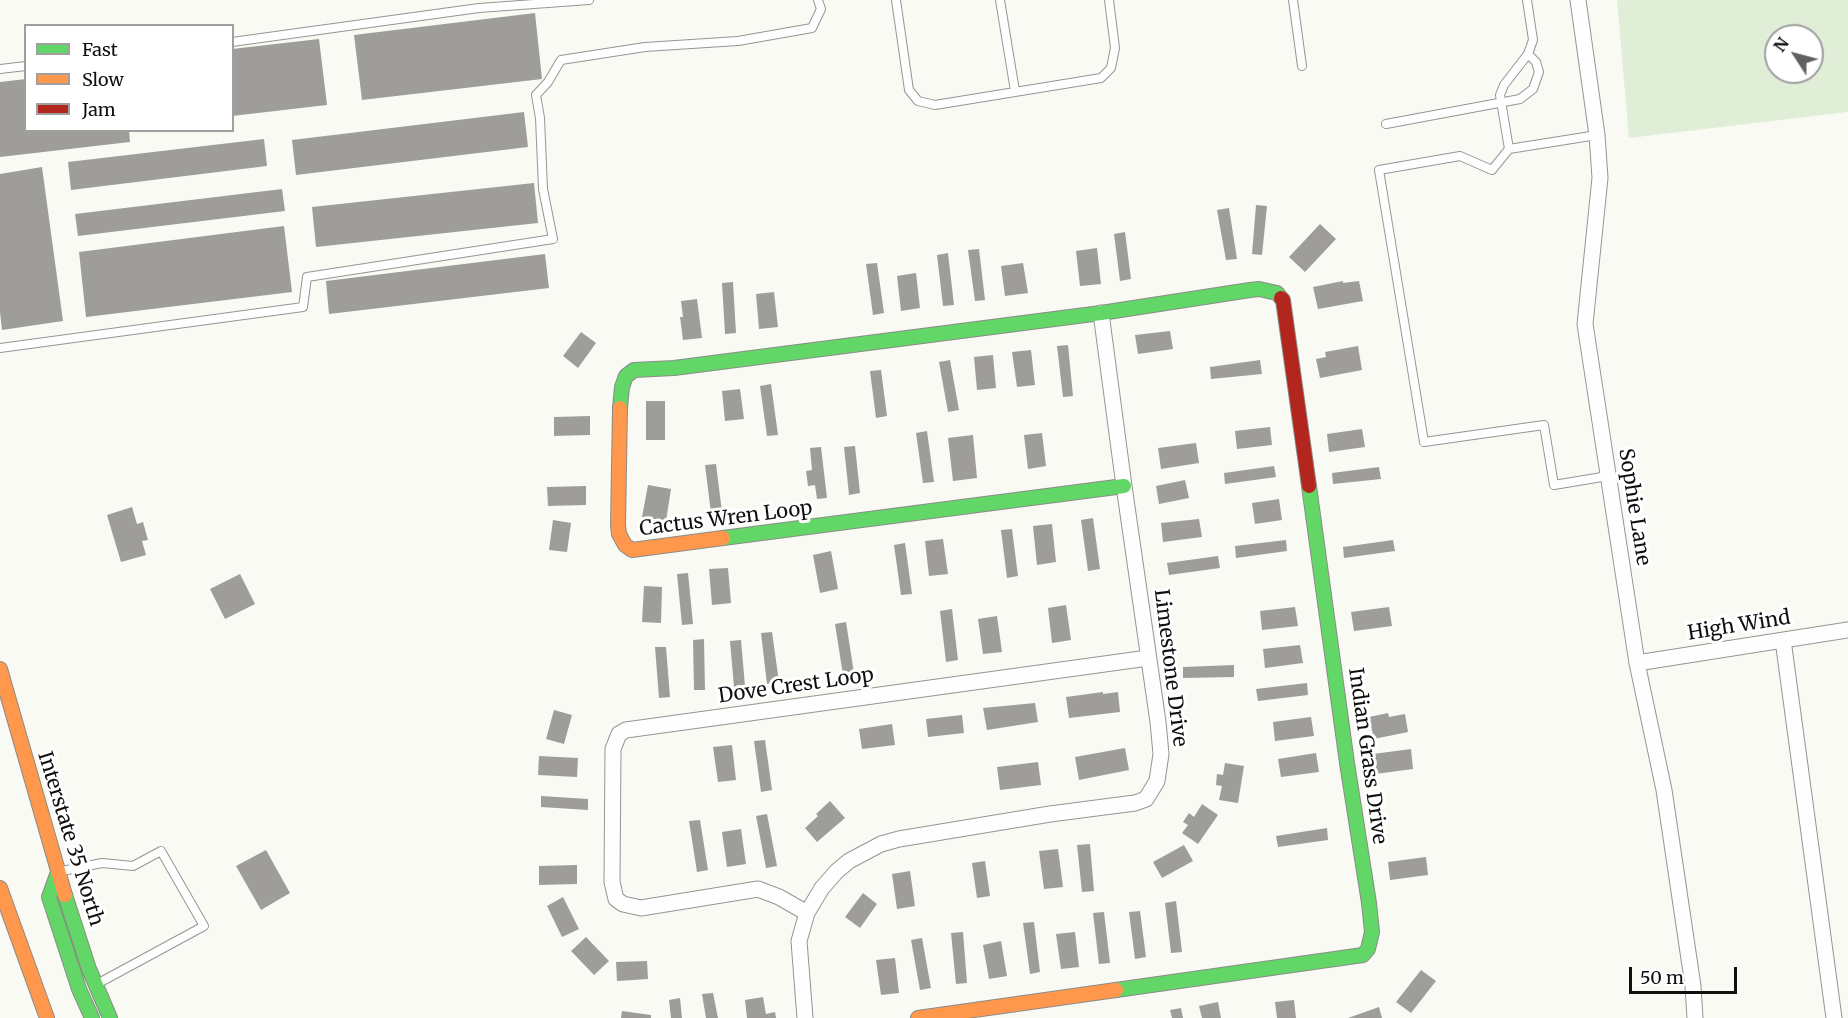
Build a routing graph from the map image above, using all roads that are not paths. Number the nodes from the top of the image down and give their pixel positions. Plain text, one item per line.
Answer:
1 (589, 0) edge
2 (818, 0) edge
3 (896, 0) edge
4 (1000, 0) edge
5 (1109, 0) edge
6 (1293, 0) edge
7 (1527, 0) edge
8 (1578, 0) edge
9 (234, 42) edge
10 (1528, 54) junction
11 (24, 66) edge
12 (1302, 66) dead end
13 (0, 69) edge
14 (1015, 91) junction
15 (1502, 104) junction
16 (1386, 124) dead end
17 (1597, 135) junction
18 (1509, 149) junction
19 (1101, 313) junction
20 (0, 348) edge
21 (1608, 476) junction
22 (1124, 486) junction
23 (1848, 630) edge
24 (1783, 640) junction
25 (1148, 658) junction
26 (1637, 663) junction
27 (0, 669) edge
28 (58, 872) junction
29 (0, 888) edge
30 (807, 913) junction
31 (96, 985) junction
32 (47, 1018) edge
33 (92, 1018) edge
34 (110, 1018) edge
35 (805, 1018) edge
36 (918, 1018) edge
37 (1695, 1018) edge
38 (1834, 1018) edge

1 - 9 lane
2 - 20 lane
3 - 14 lane
4 - 14 lane
5 - 14 lane
6 - 12 lane
7 - 10 lane
8 - 17 street, Sophie Lane
10 - 15 lane
10 - 15 lane
11 - 13 lane
15 - 16 lane
15 - 18 lane
17 - 18 lane
17 - 21 street, Sophie Lane
18 - 21 lane
19 - 22 street, Limestone Drive
19 - 22 main road, Cactus Wren Loop
19 - 36 main road, Indian Grass Drive
21 - 26 street, Sophie Lane
22 - 25 street, Limestone Drive
23 - 24 street, High Wind
24 - 26 street, High Wind
24 - 38 street
25 - 30 street, Limestone Drive
25 - 30 street, Dove Crest Loop
26 - 37 street, Sophie Lane
27 - 28 main road, Interstate 35 North
28 - 31 main road, Interstate 35 North
28 - 31 lane
28 - 33 main road
29 - 32 main road
30 - 35 street, Limestone Drive
31 - 34 main road, Interstate 35 North

